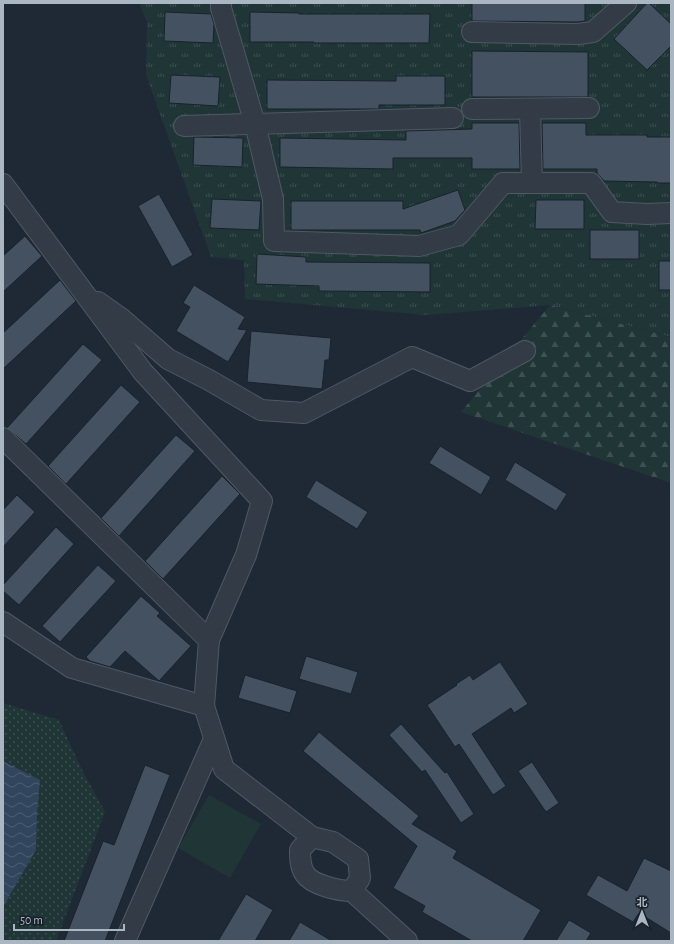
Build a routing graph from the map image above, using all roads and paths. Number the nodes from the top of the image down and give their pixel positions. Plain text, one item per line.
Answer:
1 (221, 3) edge
2 (626, 3) edge
3 (472, 32) dead end
4 (589, 108) dead end
5 (472, 109) dead end
6 (530, 109) junction
7 (453, 118) dead end
8 (255, 124) junction
9 (184, 126) dead end
10 (532, 183) junction
11 (4, 187) edge
12 (671, 213) edge
13 (85, 293) junction
14 (525, 351) dead end
15 (3, 438) edge
16 (3, 622) edge
17 (208, 640) junction
18 (204, 706) junction
19 (214, 740) junction
20 (312, 837) junction
21 (352, 891) junction
22 (125, 941) edge
23 (407, 941) edge

1 - 8 street
2 - 3 street
4 - 6 street
5 - 6 street
6 - 10 street
7 - 8 street
8 - 9 street
8 - 10 street
10 - 12 street
11 - 13 street
13 - 14 street
13 - 17 street
15 - 17 street
16 - 18 street
17 - 18 street
18 - 19 street
19 - 20 street
19 - 22 street
20 - 21 street
20 - 21 street
21 - 23 street

